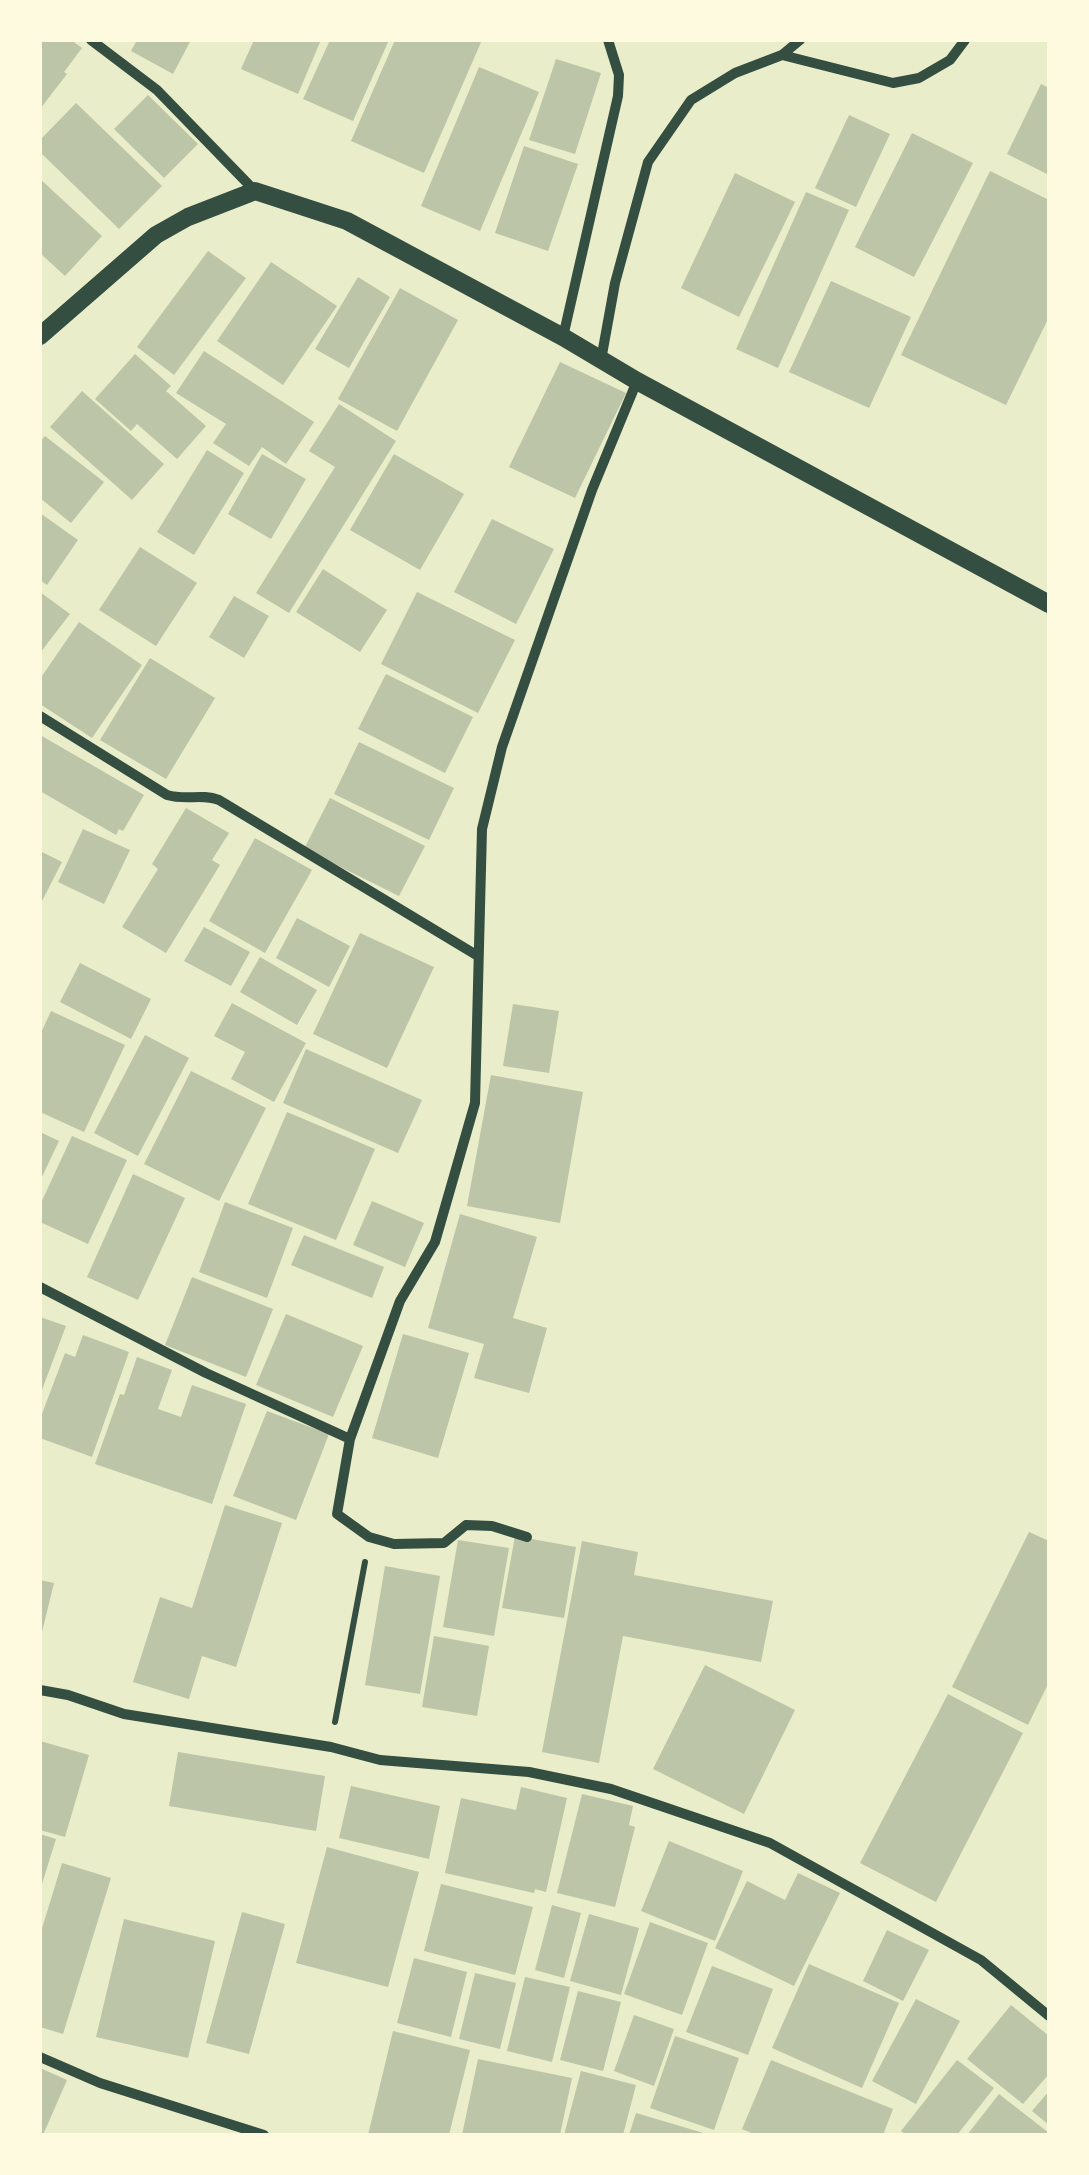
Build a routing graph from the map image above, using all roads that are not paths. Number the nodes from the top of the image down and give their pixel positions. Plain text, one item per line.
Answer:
1 (91, 40) edge
2 (608, 40) edge
3 (800, 40) edge
4 (965, 40) edge
5 (782, 54) junction
6 (255, 192) junction
7 (40, 336) edge
8 (563, 337) junction
9 (600, 360) junction
10 (637, 381) junction
11 (1049, 604) edge
12 (40, 716) edge
13 (478, 956) junction
14 (40, 1287) edge
15 (350, 1439) junction
16 (527, 1537) dead end
17 (40, 1690) edge
18 (1049, 2016) edge
19 (40, 2058) edge
20 (264, 2135) edge

1 - 6 street
2 - 8 street
3 - 5 street
4 - 5 street
5 - 9 street
6 - 7 street
6 - 8 street
8 - 9 street
9 - 10 street
10 - 11 street
10 - 13 street
12 - 13 street
13 - 15 street
14 - 15 street
15 - 16 street
17 - 18 street
19 - 20 street

